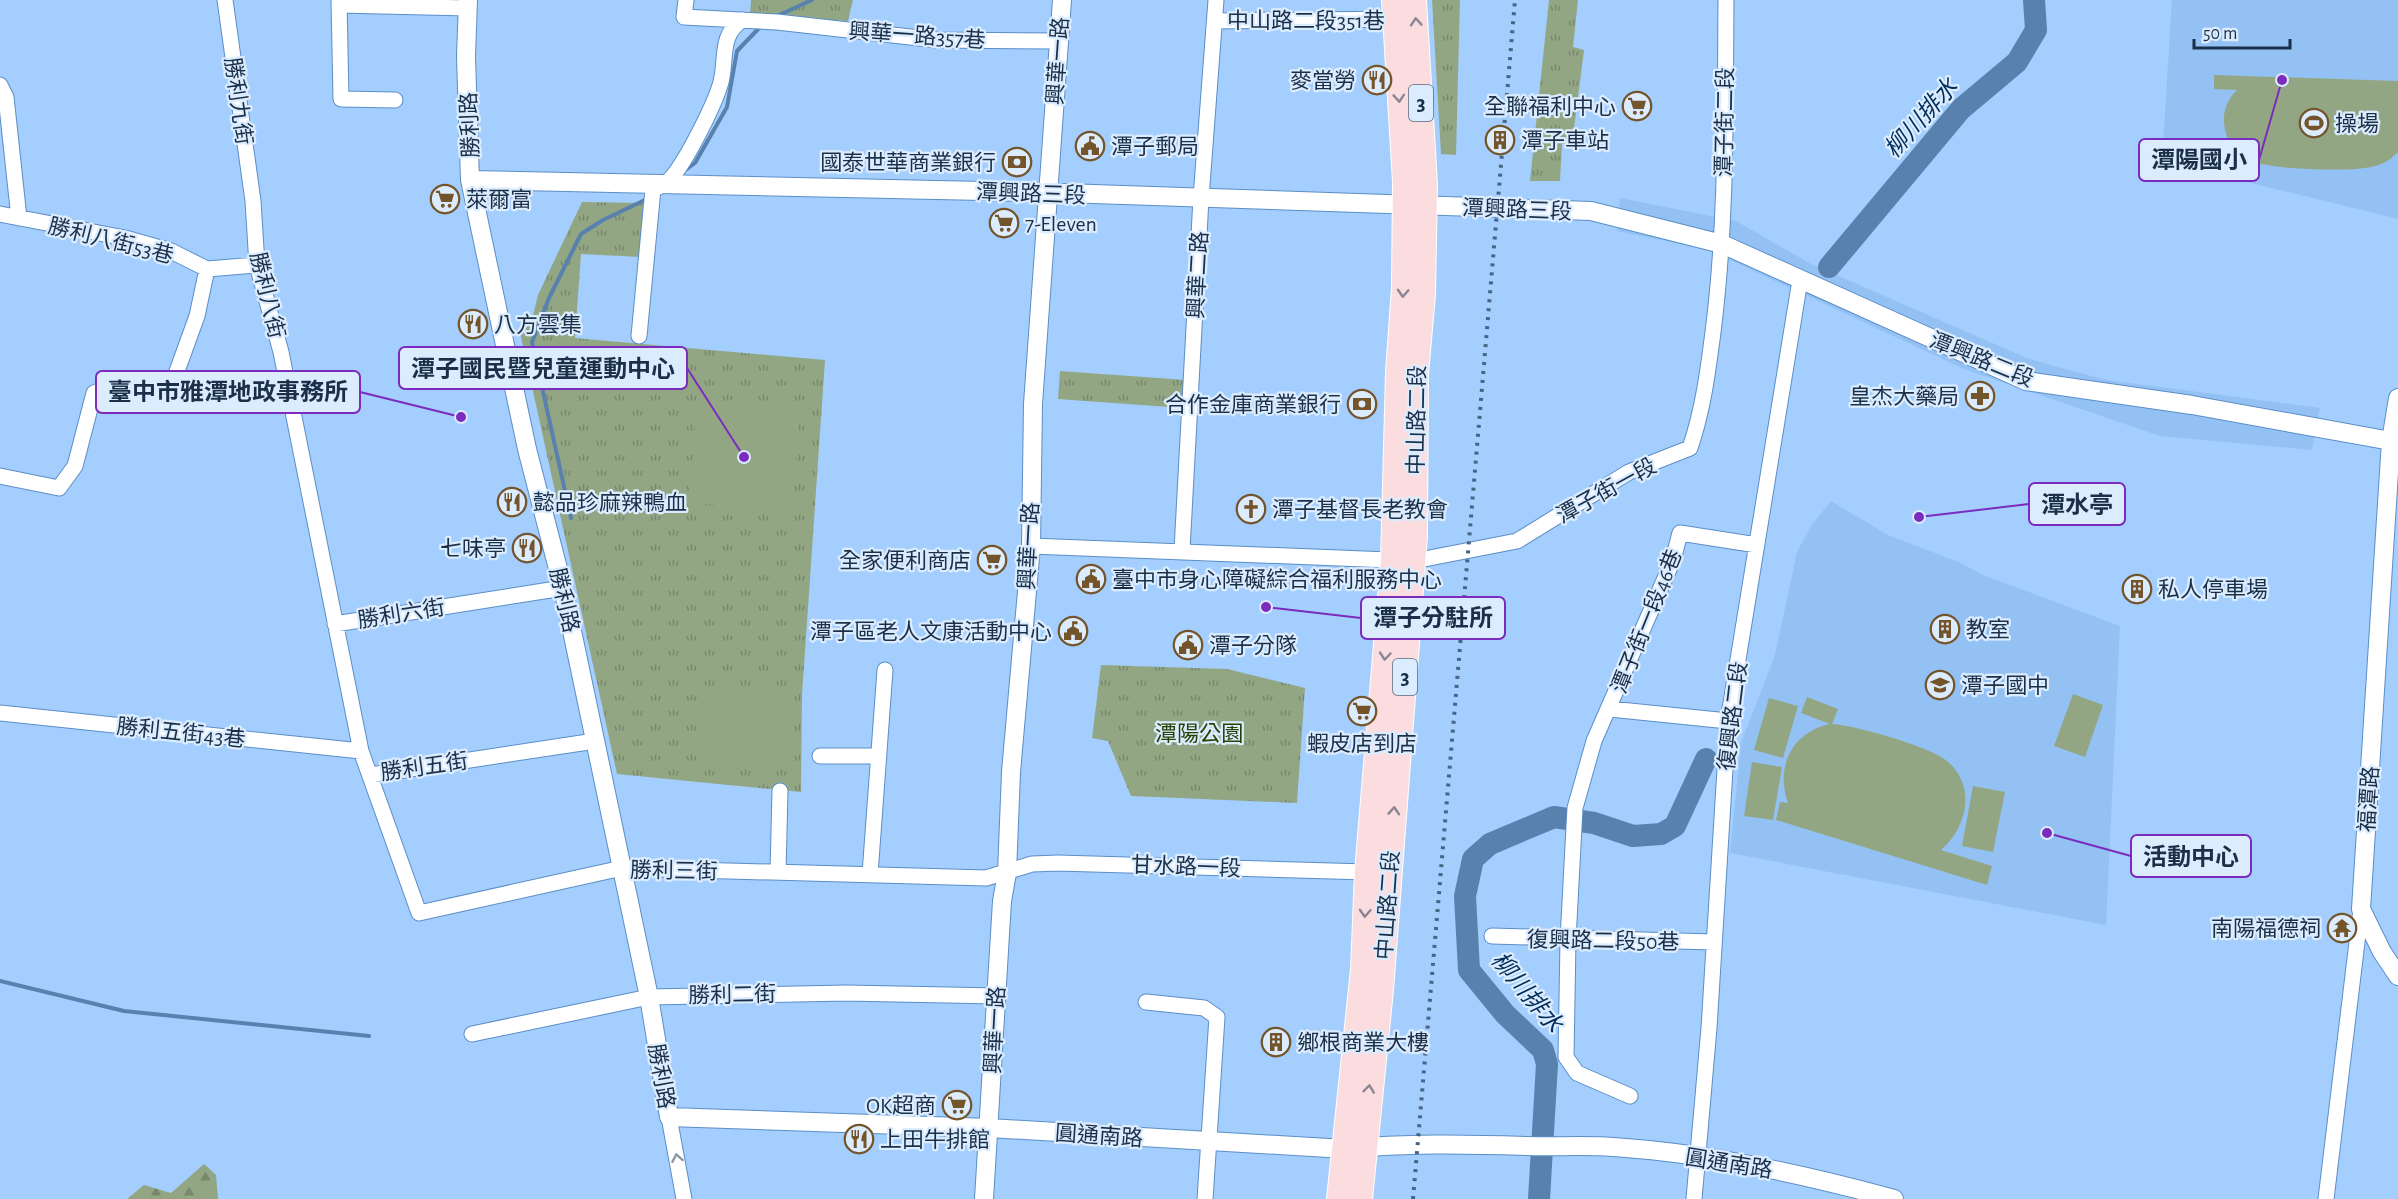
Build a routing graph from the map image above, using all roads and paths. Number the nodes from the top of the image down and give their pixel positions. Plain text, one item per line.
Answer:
1 (225, 0) edge
2 (686, 0) edge
3 (1062, 0) edge
4 (1216, 0) edge
5 (1414, 0) edge
6 (1726, 0) edge
7 (339, 3) edge
8 (468, 4) edge
9 (1395, 10) edge
10 (742, 20) junction
11 (1215, 21) junction
12 (1059, 41) junction
13 (0, 85) edge
14 (395, 100) dead end
15 (470, 180) junction
16 (662, 190) junction
17 (1049, 193) junction
18 (1201, 198) junction
19 (253, 201) joint
20 (1415, 206) junction
21 (1591, 211) joint
22 (0, 214) edge
23 (19, 218) junction
24 (1722, 244) junction
25 (257, 265) junction
26 (207, 268) junction
27 (1800, 280) junction
28 (639, 336) dead end
29 (2398, 398) edge
30 (2391, 441) junction
31 (0, 476) edge
32 (309, 494) joint
33 (1757, 545) junction
34 (1031, 546) junction
35 (1182, 550) junction
36 (1403, 561) junction
37 (563, 588) junction
38 (335, 624) junction
39 (885, 670) dead end
40 (1610, 709) junction
41 (0, 713) edge
42 (1728, 721) junction
43 (595, 741) junction
44 (362, 751) junction
45 (820, 756) dead end
46 (879, 756) junction
47 (371, 775) junction
48 (780, 791) dead end
49 (622, 868) junction
50 (778, 872) junction
51 (1367, 872) junction
52 (1007, 873) junction
53 (870, 874) junction
54 (2361, 909) junction
55 (1492, 936) dead end
56 (1568, 940) junction
57 (1714, 942) junction
58 (2398, 976) edge
59 (997, 996) junction
60 (649, 997) junction
61 (1146, 1002) dead end
62 (472, 1034) dead end
63 (1630, 1096) dead end
64 (669, 1118) junction
65 (989, 1128) junction
66 (1210, 1143) junction
67 (1355, 1148) junction
68 (1700, 1156) junction
69 (684, 1199) edge
70 (984, 1199) edge
71 (1206, 1199) edge
72 (1339, 1199) edge
73 (1360, 1199) edge
74 (1694, 1199) edge
75 (1894, 1199) edge
76 (2326, 1199) edge

1 - 19 street, 勝利九街
2 - 10 street
3 - 12 street, 興華一路
4 - 11 street, 興華二路
20 -> 5 main road, 中山路二段 / 3
6 - 24 street, 潭子街二段
7 - 8 street
7 - 14 street
8 - 15 street, 勝利路
9 - 11 street, 中山路二段351巷
9 -> 20 main road, 中山路二段 / 3
10 - 12 street, 興華一路357巷
10 - 16 street
11 - 18 street, 興華二路
12 - 17 street, 興華一路
13 - 23 street
15 - 16 street, 潭興路三段
15 - 37 street, 勝利路
16 - 17 street, 潭興路三段
16 - 28 street
17 - 18 street, 潭興路三段
17 - 34 street, 興華一路
18 - 20 street, 潭興路三段
18 - 35 street, 興華二路
19 - 25 street, 勝利八街
20 - 21 street, 潭興路三段
20 - 36 main road, 中山路二段 / 3
21 - 24 street, 潭興路二段
22 - 23 street, 勝利八街53巷
23 - 26 street, 勝利八街53巷
24 - 27 street, 潭興路二段
24 - 36 street, 潭子街一段
25 - 26 street, 勝利八街53巷
25 - 32 street, 勝利八街
26 - 31 street
27 - 30 street, 潭興路二段
27 - 33 street, 復興路二段
29 - 30 street, 福潭路
30 - 54 street, 福潭路
32 - 38 street, 勝利六街
33 - 40 street, 潭子街一段46巷
33 - 42 street, 復興路二段
34 - 35 street
34 - 52 street, 興華一路
35 - 36 street
36 -> 51 main road, 中山路二段 / 3
67 -> 36 main road, 中山路二段 / 3
37 - 38 street, 勝利六街
37 - 43 street, 勝利路
38 - 44 street, 勝利五街
39 - 46 street
40 - 42 street
40 - 56 street, 潭子街一段46巷
41 - 44 street, 勝利五街43巷
42 - 57 street, 復興路二段
43 - 47 street, 勝利五街
43 - 49 street, 勝利路
44 - 47 street, 勝利五街
45 - 46 street
46 - 53 street
47 - 49 street, 勝利三街
48 - 50 street
49 - 50 street, 勝利三街
49 - 60 street, 勝利路
50 - 53 street, 勝利三街
51 - 52 street, 甘水路一段
51 -> 67 main road, 中山路二段 / 3
52 - 53 street, 勝利三街
52 - 59 street, 興華一路
54 - 58 street
54 - 76 street, 福潭路
55 - 56 street, 復興路二段50巷
56 - 57 street, 復興路二段50巷
56 - 63 street, 潭子街一段46巷
57 - 68 street, 復興路二段
59 - 60 street, 勝利二街
59 - 65 street, 興華一路
60 - 62 street, 勝利二街
60 - 64 street, 勝利路
61 - 66 street
64 - 65 street, 圓通南路
69 -> 64 street, 勝利路
65 - 66 street, 圓通南路
65 - 70 street, 興華一路
66 - 67 street, 圓通南路
66 - 71 street
67 - 68 street, 圓通南路
67 - 72 main road, 中山路二段 / 3
67 - 73 main road, 中山路二段 / 3
68 - 74 street, 復興路二段
68 - 75 street, 圓通南路

